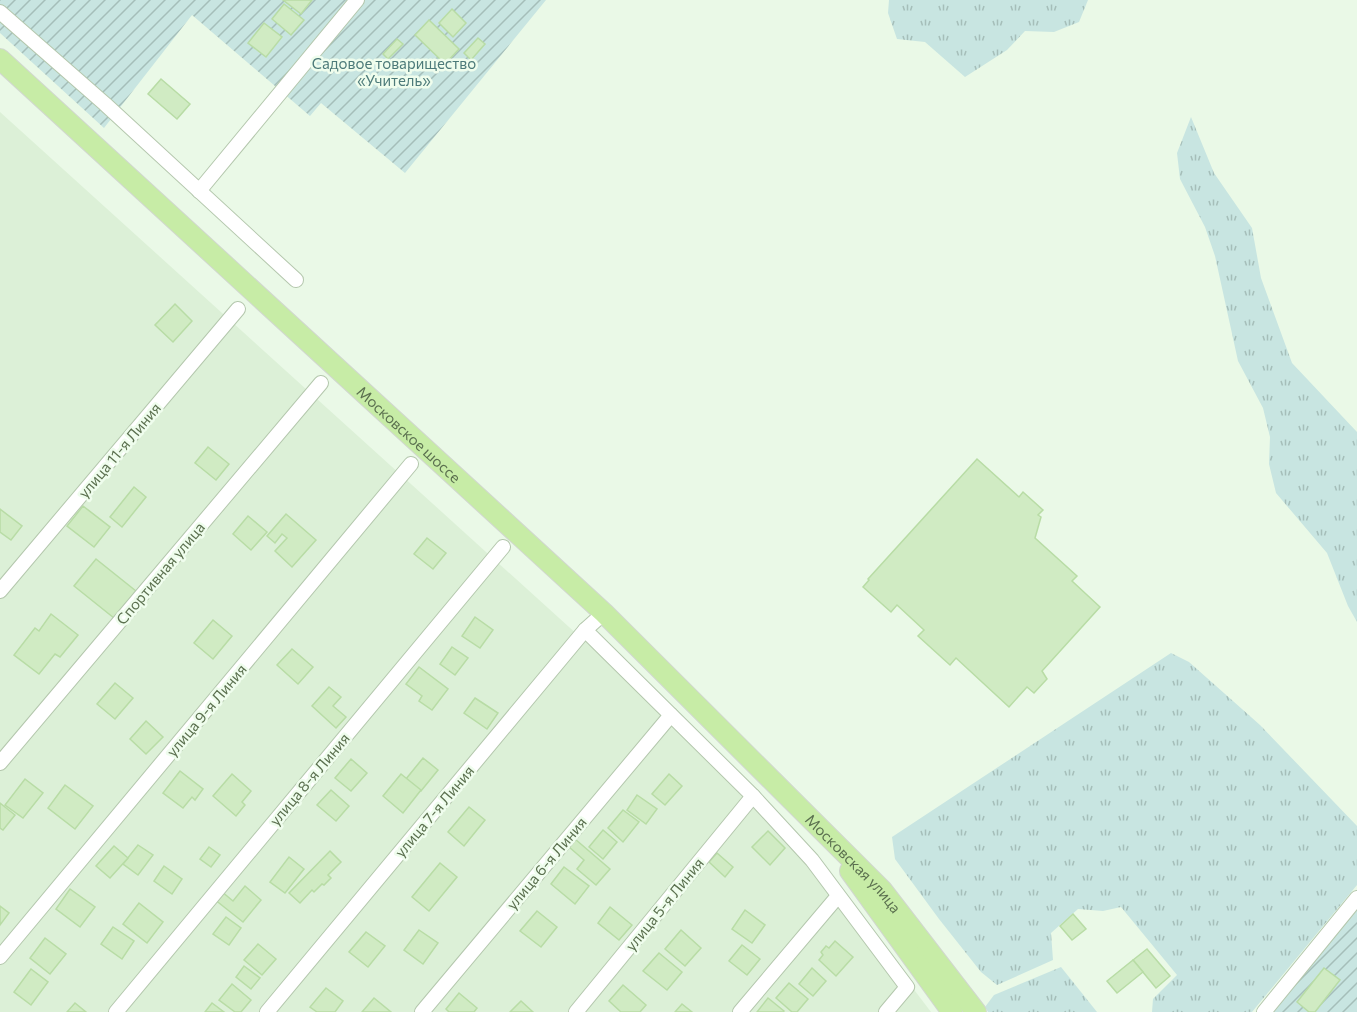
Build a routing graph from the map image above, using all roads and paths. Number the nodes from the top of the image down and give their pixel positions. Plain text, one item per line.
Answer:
1 (357, 0) edge
2 (0, 12) edge
3 (0, 59) edge
4 (199, 190) junction
5 (296, 280) dead end
6 (238, 309) dead end
7 (321, 383) dead end
8 (411, 464) dead end
9 (502, 547) dead end
10 (0, 591) edge
11 (604, 613) junction
12 (585, 630) junction
13 (671, 715) junction
14 (0, 763) edge
15 (753, 796) junction
16 (811, 818) junction
17 (838, 896) junction
18 (1357, 898) edge
19 (1352, 916) edge
20 (0, 957) edge
21 (116, 1012) edge
22 (267, 1012) edge
23 (422, 1012) edge
24 (576, 1012) edge
25 (740, 1012) edge
26 (886, 1012) edge
27 (952, 1012) edge
28 (976, 1012) edge
29 (1264, 1012) edge

1 - 4 street
2 - 4 street
3 - 11 highway, Московское шоссе
4 - 5 street
6 - 10 street, улица 11-я Линия
7 - 14 street, Спортивная улица
8 - 20 street, улица 9-я Линия
9 - 21 street, улица 8-я Линия
11 - 12 street, улица 7-я Линия
11 - 16 highway, Московское шоссе
12 - 13 street
12 - 22 street, улица 7-я Линия
13 - 15 street
13 - 23 street, улица 6-я Линия
15 - 17 street
15 - 24 street, улица 5-я Линия
16 - 27 highway, Московская улица
16 - 28 highway, Московская улица
17 - 25 street
17 - 26 street
18 - 19 street
19 - 29 street

